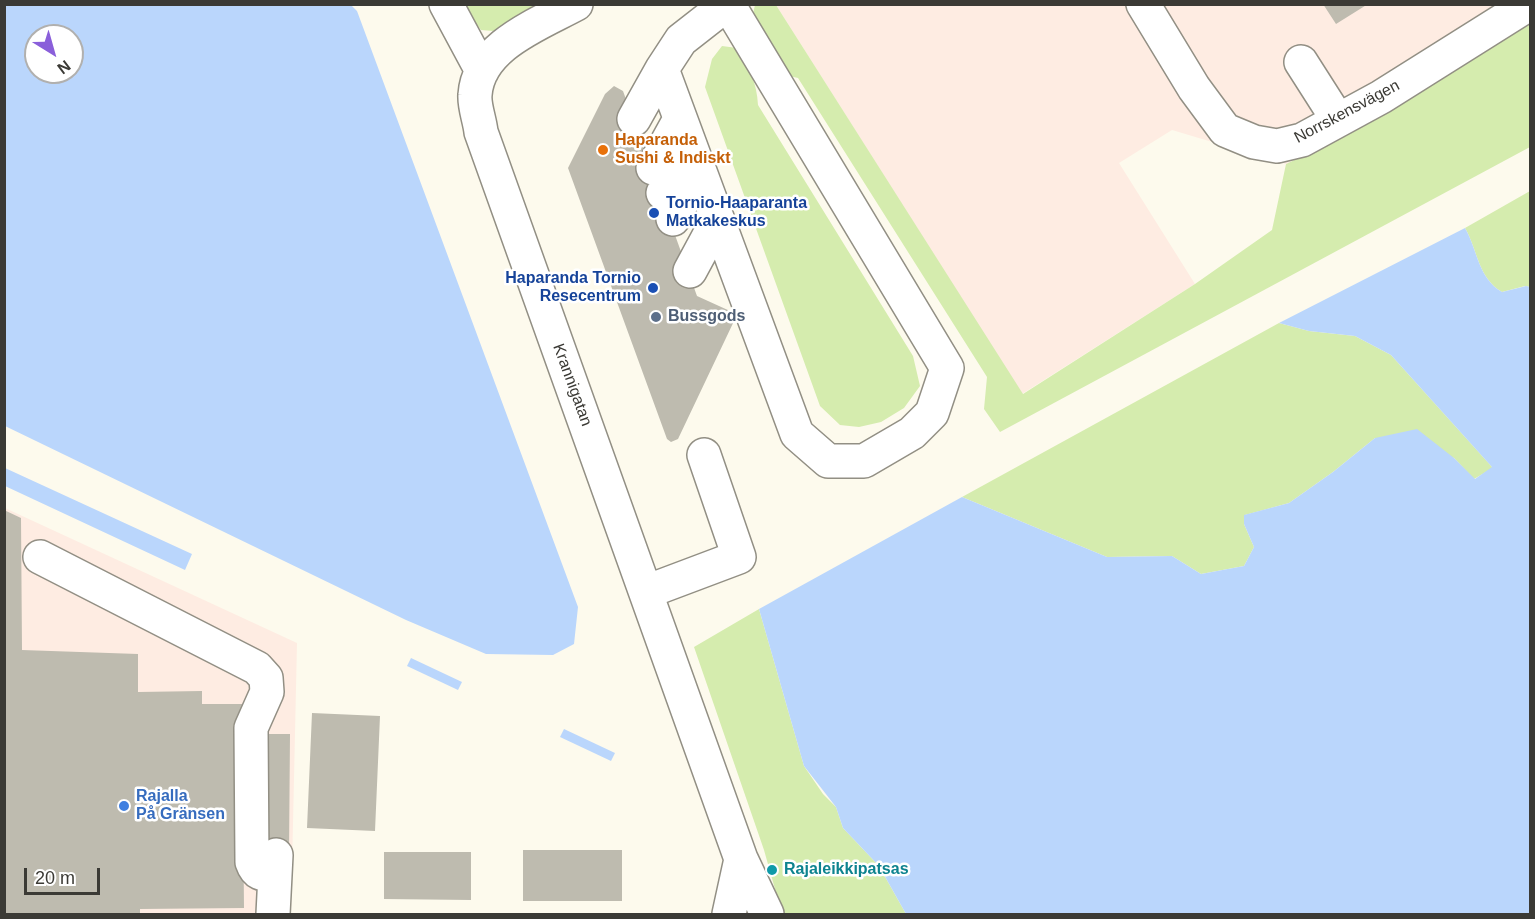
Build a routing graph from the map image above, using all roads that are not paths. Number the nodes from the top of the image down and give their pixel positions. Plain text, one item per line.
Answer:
1 (446, 4) edge
2 (576, 4) edge
3 (728, 4) edge
4 (1143, 4) edge
5 (1529, 4) edge
6 (1301, 62) dead end
7 (482, 71) junction
8 (1338, 120) junction
9 (689, 145) junction
10 (663, 194) junction
11 (704, 455) dead end
12 (39, 557) dead end
13 (646, 592) junction
14 (741, 859) junction
15 (273, 915) edge
16 (729, 915) edge
17 (767, 915) edge

1 - 7 street
2 - 7 street, Krannigatan
3 - 9 street
3 - 9 street
4 - 8 street, Norrskensvägen
5 - 8 street, Norrskensvägen
6 - 8 street
7 - 13 street, Krannigatan
9 - 10 street
9 - 10 street
9 - 10 street
9 - 10 street
11 - 13 street
12 - 15 street
13 - 14 street, Krannigatan
14 - 16 street
14 - 17 street, Krannigatan

